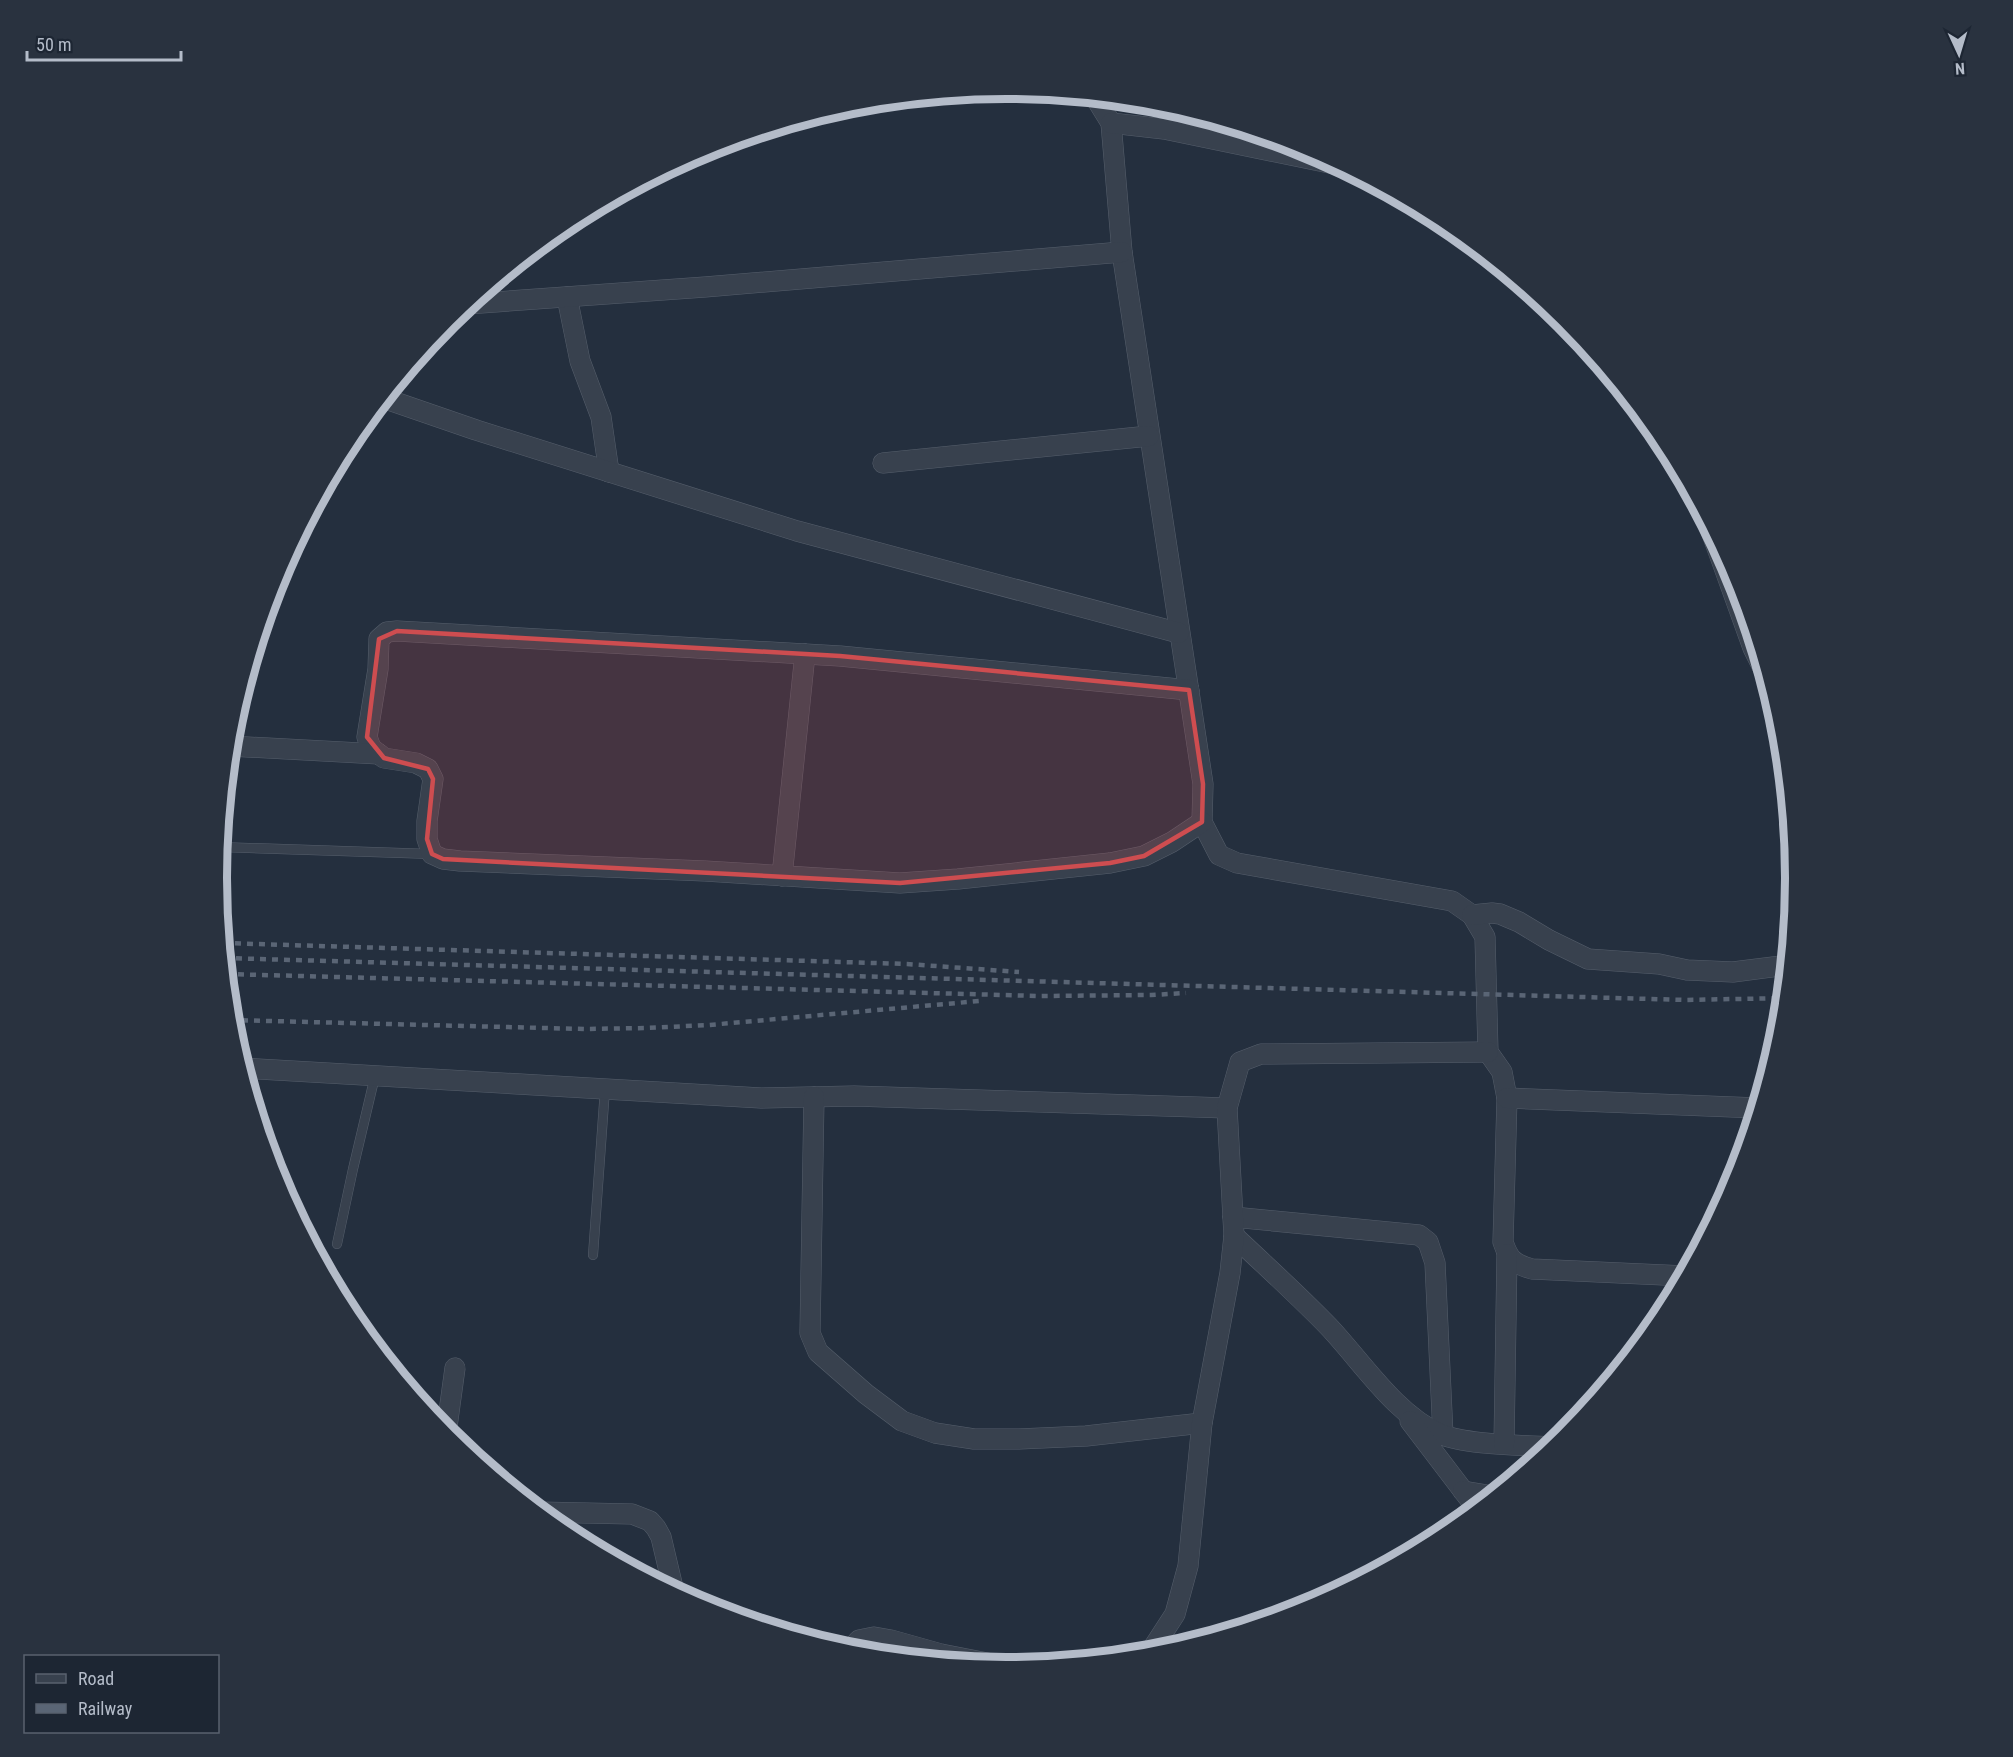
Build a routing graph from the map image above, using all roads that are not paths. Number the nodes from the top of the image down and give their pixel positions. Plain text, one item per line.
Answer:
1 (1100, 105) edge
2 (1112, 123) junction
3 (1305, 158) edge
4 (1122, 252) junction
5 (567, 297) junction
6 (481, 303) edge
7 (391, 400) edge
8 (1149, 436) junction
9 (883, 463) dead end
10 (609, 472) junction
11 (1179, 633) junction
12 (805, 654) junction
13 (1189, 690) junction
14 (239, 746) edge
15 (379, 754) junction
16 (1202, 822) junction
17 (228, 847) edge
18 (432, 854) junction
19 (782, 876) junction
20 (1472, 915) junction
21 (1780, 965) edge
22 (1488, 1053) junction
23 (251, 1069) edge
24 (375, 1076) junction
25 (605, 1089) junction
26 (814, 1097) junction
27 (1507, 1098) junction
28 (1227, 1108) junction
29 (1751, 1108) edge
30 (1234, 1226) junction
31 (338, 1244) dead end
32 (1507, 1254) junction
33 (593, 1255) dead end
34 (1677, 1276) edge
35 (455, 1368) dead end
36 (1390, 1395) junction
37 (448, 1422) edge
38 (1202, 1423) junction
39 (1443, 1435) junction
40 (1504, 1444) junction
41 (1540, 1446) edge
42 (1463, 1491) junction
43 (1484, 1495) edge
44 (1473, 1503) edge
45 (553, 1512) edge
46 (672, 1582) edge
47 (856, 1643) edge
48 (1156, 1643) edge
49 (946, 1655) edge

1 - 2 street
2 - 3 street
2 - 4 street
4 - 5 street
4 - 8 street
5 - 6 street
5 - 10 street
7 - 10 street
8 - 9 street
8 - 11 street
10 - 11 street
11 - 13 street
12 - 13 street
12 - 15 street
12 - 19 street
13 - 16 street
14 - 15 street
15 - 18 street
16 - 19 street
16 - 20 street
17 - 18 lane
18 - 19 street
20 - 21 street
20 - 22 street
22 - 27 street
22 - 28 street
23 - 24 street
24 - 25 street
24 - 31 lane
25 - 26 street
25 - 33 lane
26 - 28 street
26 - 38 street
27 - 29 street
27 - 32 street
28 - 30 street
30 - 36 street
30 - 38 street
30 - 39 street
32 - 34 street
32 - 40 street
35 - 37 street
36 - 39 street
36 - 42 street
38 - 48 street
39 - 40 street
40 - 41 street
42 - 43 street
42 - 44 street
45 - 46 street
47 - 49 street

